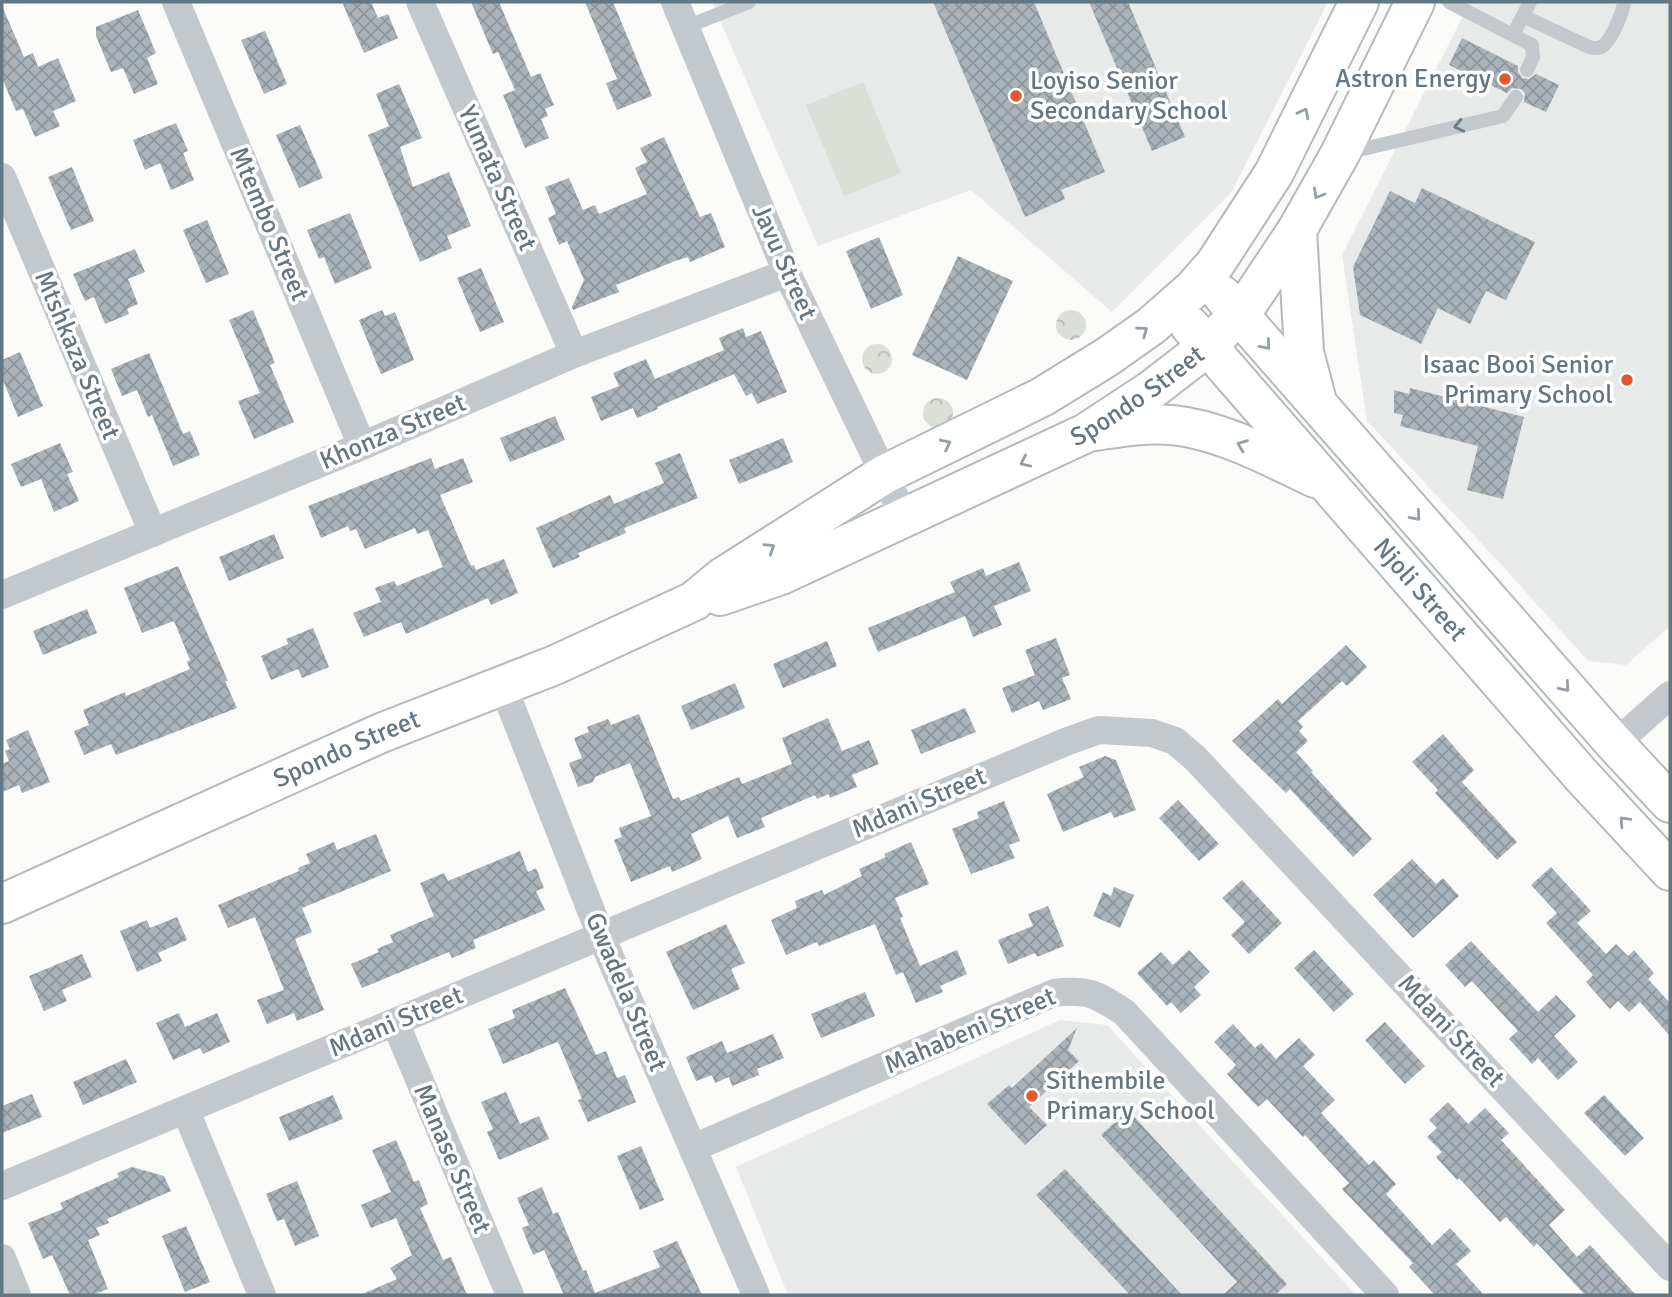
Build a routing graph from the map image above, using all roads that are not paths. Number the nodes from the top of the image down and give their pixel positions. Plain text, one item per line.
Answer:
1 (176, 2) edge
2 (420, 2) edge
3 (749, 2) edge
4 (1359, 2) edge
5 (1415, 2) edge
6 (1449, 2) edge
7 (1530, 2) edge
8 (1624, 2) edge
9 (681, 14) edge
10 (1523, 16) junction
11 (1513, 35) junction
12 (1527, 70) dead end
13 (1516, 97) dead end
14 (1340, 154) junction
15 (2, 177) edge
16 (1297, 230) junction
17 (787, 273) junction
18 (1205, 275) junction
19 (1173, 306) junction
20 (1240, 315) junction
21 (1207, 347) junction
22 (574, 354) junction
23 (1317, 404) junction
24 (1086, 433) junction
25 (362, 446) junction
26 (885, 474) junction
27 (1326, 484) junction
28 (905, 518) junction
29 (153, 533) junction
30 (2, 595) edge
31 (694, 601) junction
32 (503, 686) junction
33 (1670, 695) edge
34 (1615, 744) junction
35 (1670, 803) edge
36 (1670, 871) edge
37 (2, 904) edge
38 (601, 936) junction
39 (395, 1022) junction
40 (186, 1111) junction
41 (693, 1148) junction
42 (2, 1186) edge
43 (2, 1258) edge
44 (1670, 1266) edge
45 (17, 1295) edge
46 (262, 1295) edge
47 (510, 1295) edge
48 (755, 1295) edge
49 (1385, 1295) edge

1 - 25 street, Mtembo Street
2 - 22 street, Yumata Street
3 - 9 lane
18 -> 4 main road, Spondo Street
5 - 14 main road, Spondo Street
6 - 11 lane
7 - 10 lane
8 - 10 lane
9 - 17 street, Javu Street
10 - 11 lane
11 - 12 lane
13 -> 14 lane
14 -> 16 main road, Spondo Street
15 - 29 street, Mtshkaza Street
16 - 20 main road, Spondo Street
16 - 23 main road
17 - 22 street, Khonza Street
17 - 26 street, Javu Street
18 - 19 main road, Spondo Street
18 - 20 main road, Njoli Street
19 - 21 main road, Njoli Street
26 -> 19 main road, Spondo Street
20 - 21 main road, Spondo Street
20 -> 23 main road, Njoli Street
21 - 24 main road, Spondo Street
21 - 27 main road, Njoli Street
22 - 25 street, Khonza Street
23 -> 34 main road, Njoli Street
27 -> 24 main road
24 -> 28 main road, Spondo Street
25 - 29 street, Khonza Street
26 - 28 street, Javu Street
31 -> 26 main road, Spondo Street
36 -> 27 main road, Njoli Street
28 - 31 main road, Spondo Street
29 - 30 street, Khonza Street
31 - 32 main road, Spondo Street
32 - 37 main road, Spondo Street
32 - 38 street, Gwadela Street
33 - 34 street
34 - 35 main road, Njoli Street
38 - 39 street, Mdani Street
38 - 41 street, Gwadela Street
38 - 44 street, Mdani Street
39 - 40 street, Mdani Street
39 - 47 street, Manase Street
40 - 42 street, Mdani Street
40 - 46 street
41 - 48 street, Gwadela Street
41 - 49 street, Mahabeni Street
43 - 45 street

